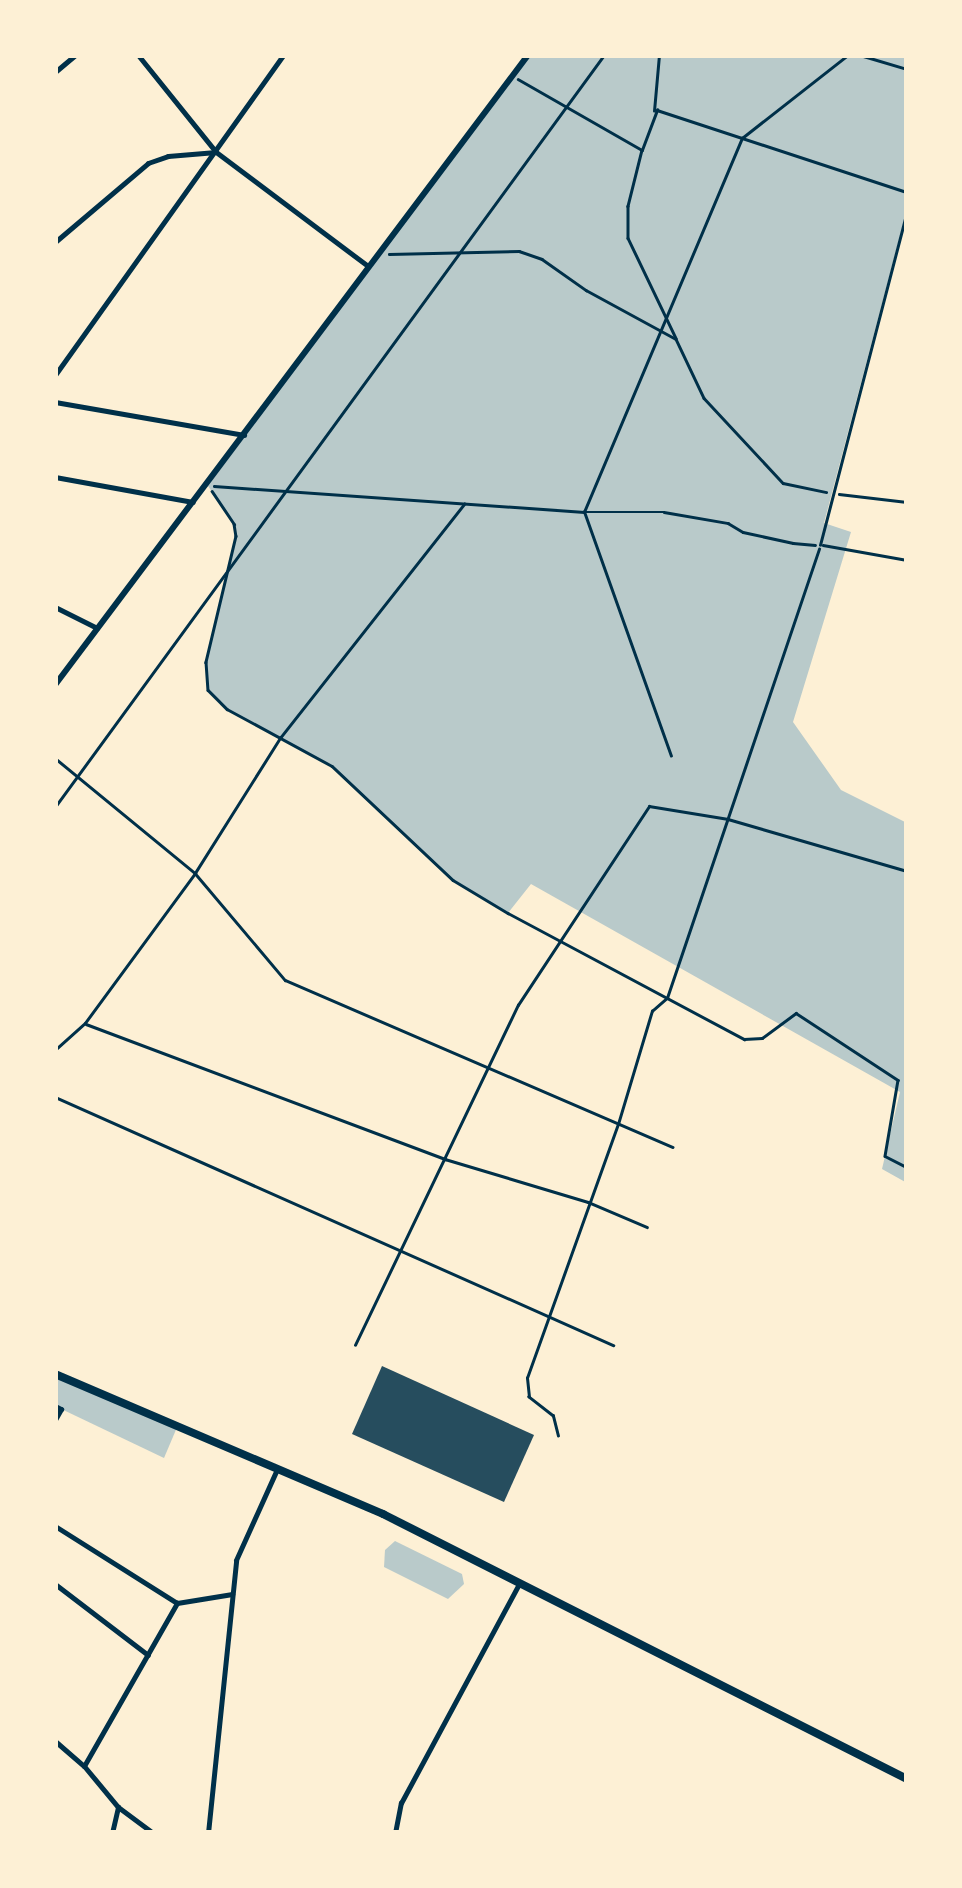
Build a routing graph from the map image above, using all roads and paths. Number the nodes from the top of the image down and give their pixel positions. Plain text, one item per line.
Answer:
1 (75, 55) edge
2 (138, 55) edge
3 (283, 55) edge
4 (528, 55) edge
5 (604, 55) edge
6 (659, 55) edge
7 (848, 55) edge
8 (860, 55) edge
9 (907, 69) edge
10 (55, 72) edge
11 (513, 76) junction
12 (566, 108) junction
13 (654, 112) junction
14 (742, 138) junction
15 (642, 150) junction
16 (216, 152) junction
17 (907, 192) edge
18 (907, 210) edge
19 (55, 242) edge
20 (460, 253) junction
21 (368, 266) junction
22 (666, 318) junction
23 (661, 330) junction
24 (676, 339) junction
25 (55, 375) edge
26 (55, 402) edge
27 (245, 436) junction
28 (55, 477) edge
29 (208, 486) junction
30 (286, 491) junction
31 (834, 493) junction
32 (196, 502) junction
33 (907, 502) edge
34 (465, 504) junction
35 (584, 512) junction
36 (820, 545) junction
37 (907, 560) edge
38 (232, 565) junction
39 (55, 608) edge
40 (98, 629) junction
41 (55, 685) edge
42 (280, 738) junction
43 (671, 756) dead end
44 (55, 758) edge
45 (76, 779) junction
46 (55, 807) edge
47 (728, 819) junction
48 (907, 871) edge
49 (195, 873) junction
50 (560, 941) junction
51 (667, 998) junction
52 (85, 1024) junction
53 (55, 1050) edge
54 (488, 1068) junction
55 (55, 1097) edge
56 (618, 1124) junction
57 (673, 1147) dead end
58 (445, 1158) junction
59 (907, 1167) edge
60 (588, 1202) junction
61 (647, 1226) dead end
62 (400, 1251) junction
63 (550, 1317) junction
64 (355, 1345) dead end
65 (613, 1346) dead end
66 (55, 1374) edge
67 (55, 1406) edge
68 (55, 1420) edge
69 (558, 1436) dead end
70 (276, 1469) junction
71 (55, 1526) edge
72 (520, 1582) junction
73 (55, 1584) edge
74 (232, 1594) junction
75 (176, 1603) junction
76 (148, 1656) junction
77 (55, 1741) edge
78 (84, 1766) junction
79 (907, 1779) edge
80 (118, 1807) junction
81 (112, 1833) edge
82 (153, 1833) edge
83 (208, 1833) edge
84 (395, 1833) edge

1 - 10 street
2 - 16 street
3 - 16 street
4 - 11 street
5 - 12 path
6 - 13 path
7 - 14 path
8 - 9 lane
11 - 12 path
11 - 21 street
12 - 15 path
12 - 20 path
13 - 14 path
13 - 15 path
14 - 17 path
14 - 22 path
15 - 22 path
16 - 19 street
16 - 21 street
16 - 25 street
18 - 31 lane
20 - 21 path
20 - 23 path
20 - 30 path
21 - 27 street
22 - 23 path
22 - 24 path
23 - 24 path
23 - 35 path
24 - 31 path
26 - 27 street
27 - 29 street
28 - 32 street
29 - 30 path
29 - 32 street
29 - 38 path
30 - 34 path
30 - 38 path
31 - 33 path
31 - 36 lane
32 - 40 street
34 - 35 path
34 - 42 path
35 - 36 path
35 - 43 path
36 - 37 path
36 - 47 path
38 - 42 path
38 - 45 path
39 - 40 street
40 - 41 street
42 - 49 path
42 - 50 path
44 - 45 path
45 - 46 path
45 - 49 path
47 - 48 path
47 - 50 path
47 - 51 path
49 - 52 path
49 - 54 path
50 - 51 path
50 - 54 path
51 - 56 path
51 - 59 path
52 - 53 path
52 - 58 path
54 - 56 path
54 - 58 path
55 - 62 path
56 - 57 path
56 - 60 path
58 - 60 path
58 - 62 path
60 - 61 path
60 - 63 path
62 - 63 path
62 - 64 path
63 - 65 path
63 - 69 path
66 - 70 highway
67 - 68 street
70 - 72 highway
70 - 74 street
71 - 75 street
72 - 79 highway
72 - 84 street
73 - 76 street
74 - 75 street
74 - 83 street
75 - 76 street
76 - 78 street
77 - 78 street
78 - 80 street
80 - 81 street
80 - 82 street

